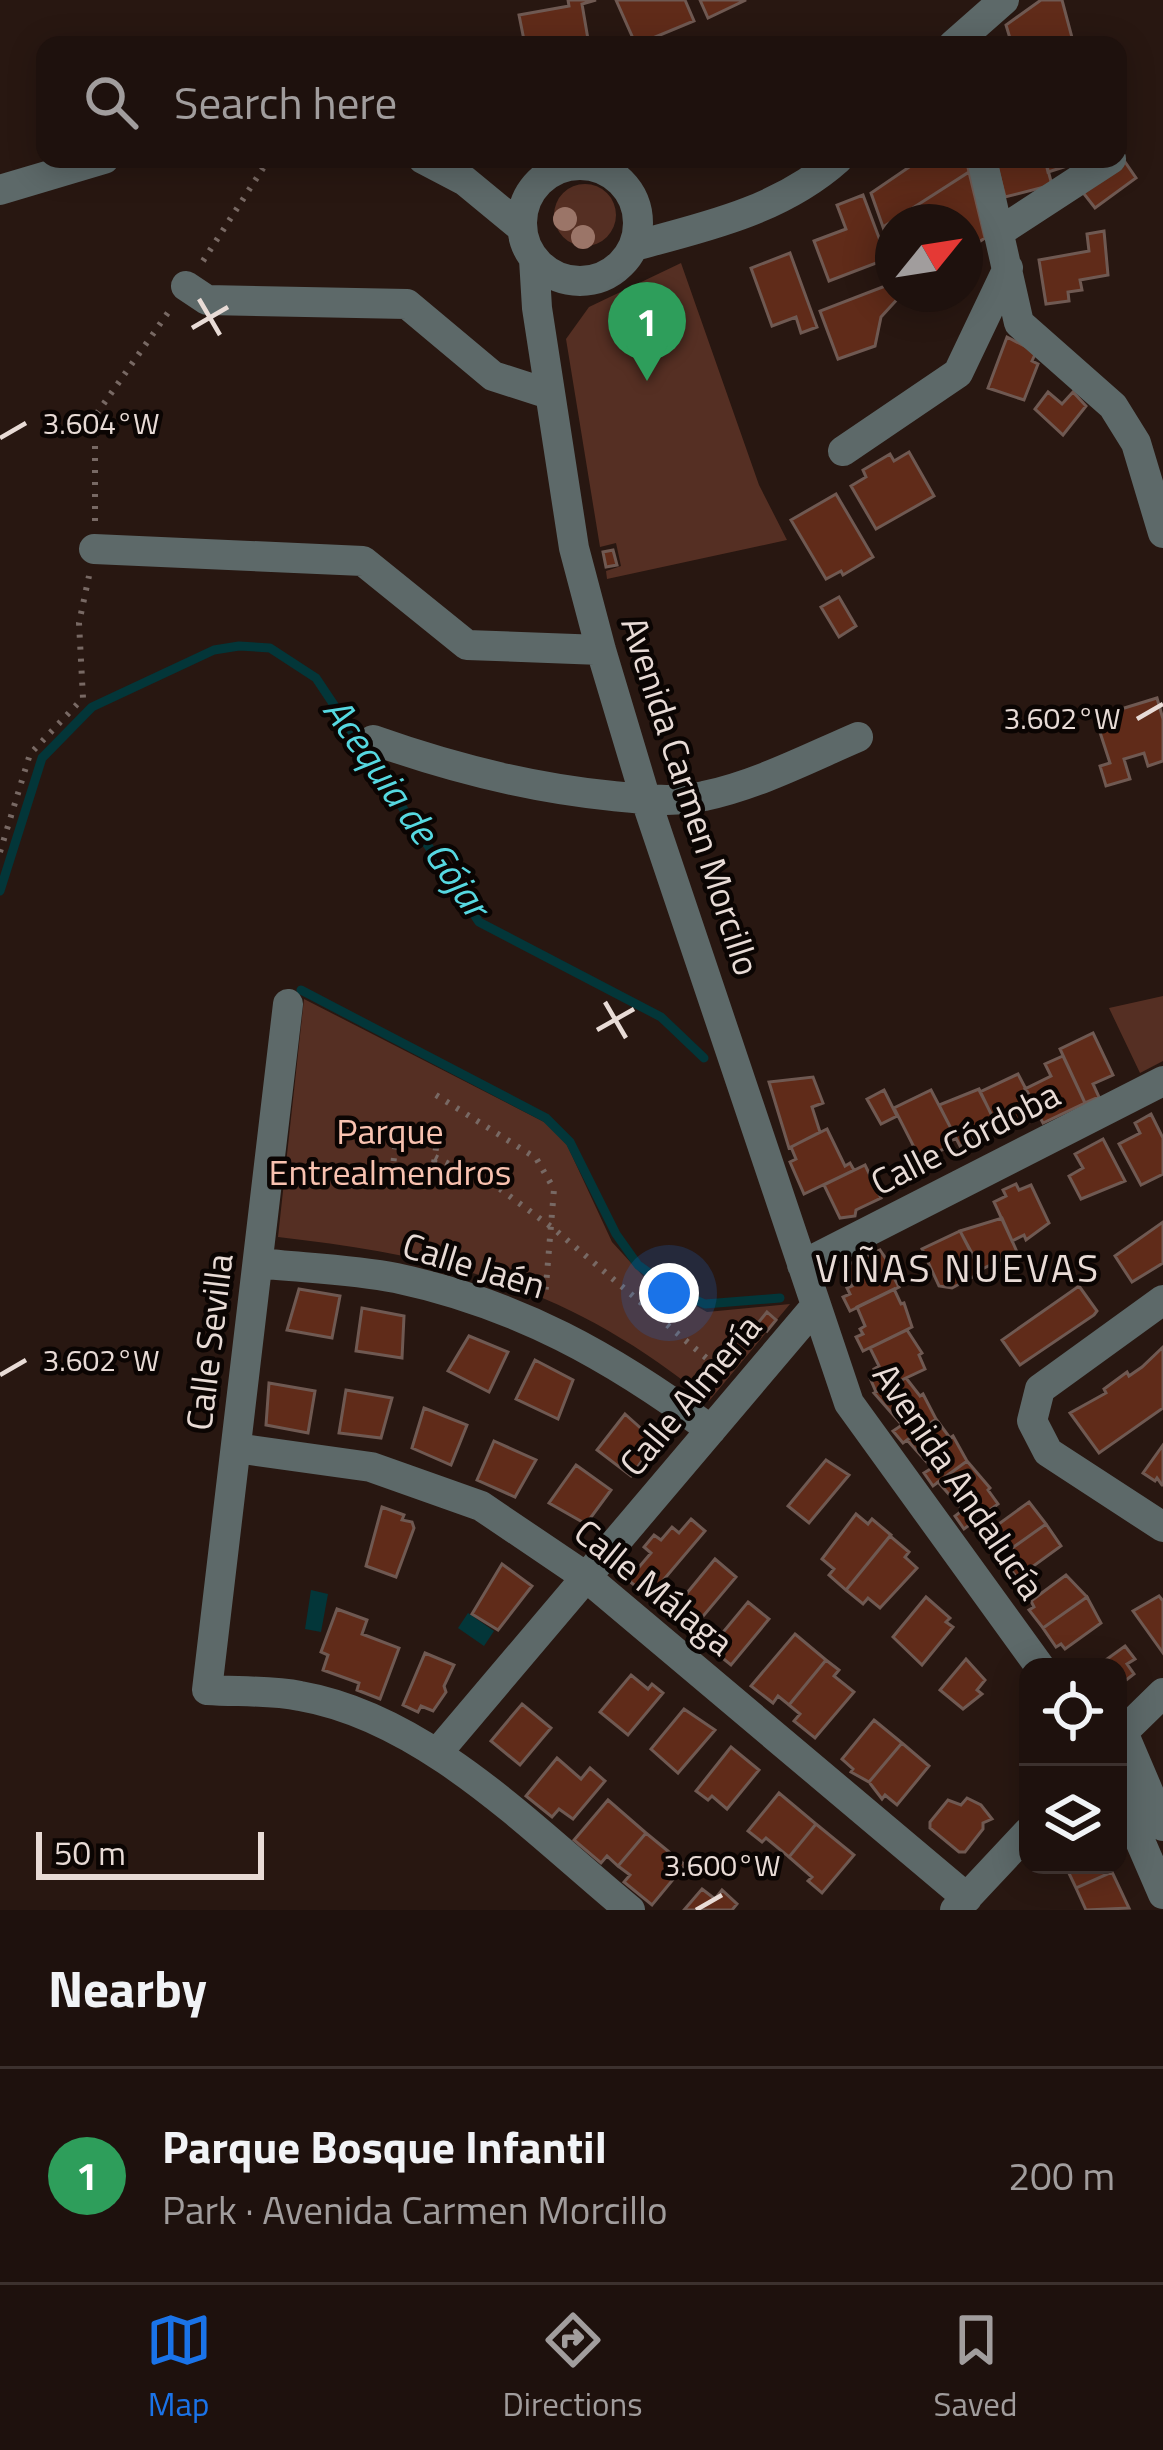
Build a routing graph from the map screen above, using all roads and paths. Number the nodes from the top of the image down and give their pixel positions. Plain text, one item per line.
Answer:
1 (986, 6) edge
2 (961, 36) edge
3 (74, 168) edge
4 (263, 168) edge
5 (439, 168) edge
6 (562, 168) edge
7 (601, 168) edge
8 (828, 168) edge
9 (984, 168) edge
10 (1097, 168) edge
11 (465, 182) junction
12 (535, 187) junction
13 (0, 190) edge
14 (636, 208) junction
15 (705, 227) junction
16 (522, 228) junction
17 (1000, 232) junction
18 (634, 246) junction
19 (534, 259) junction
20 (1008, 268) junction
21 (572, 281) junction
22 (186, 286) junction
23 (545, 341) junction
24 (549, 394) junction
25 (843, 451) dead end
26 (1163, 533) edge
27 (94, 549) junction
28 (601, 650) junction
29 (858, 737) dead end
30 (373, 740) dead end
31 (646, 800) junction
32 (0, 852) edge
33 (288, 1004) dead end
34 (1163, 1082) edge
35 (436, 1095) dead end
36 (434, 1157) junction
37 (554, 1229) junction
38 (258, 1263) junction
39 (802, 1265) junction
40 (1163, 1300) edge
41 (815, 1307) junction
42 (542, 1325) junction
43 (745, 1390) junction
44 (712, 1430) junction
45 (236, 1448) junction
46 (1163, 1527) edge
47 (586, 1577) junction
48 (1033, 1658) edge
49 (1163, 1693) edge
50 (1127, 1728) edge
51 (1127, 1750) edge
52 (438, 1752) junction
53 (1127, 1811) edge
54 (1163, 1826) edge
55 (1019, 1842) edge
56 (1163, 1894) edge
57 (961, 1904) edge
58 (630, 1910) edge

1 - 2 street
3 - 13 street
4 - 22 path
5 - 11 street
6 - 12 street
7 - 14 street
8 - 15 street
9 - 17 street
10 - 17 street
11 - 12 street
11 - 16 street
12 - 16 street
14 - 15 street
14 - 18 street
15 - 18 street
16 - 19 street
17 - 20 street
18 - 21 street
19 - 21 street
19 - 23 street, Avenida Carmen Morcillo
20 - 25 street
20 - 26 street
21 - 23 street, Avenida Carmen Morcillo
22 - 24 street
22 - 27 path
23 - 24 street, Avenida Carmen Morcillo
24 - 28 street, Avenida Carmen Morcillo
27 - 28 street
27 - 32 path
28 - 31 street, Avenida Carmen Morcillo
29 - 31 street
30 - 31 street
31 - 39 street, Avenida Carmen Morcillo
33 - 38 street, Calle Sevilla
34 - 39 street, Calle Córdoba
35 - 37 path
36 - 36 path
36 - 37 path
37 - 42 path
37 - 43 path
38 - 42 street, Calle Jaén
38 - 45 street, Calle Sevilla
39 - 41 street, Avenida Andalucía
40 - 46 street
41 - 43 street, Calle Almería
41 - 48 street, Avenida Andalucía
42 - 44 street, Calle Jaén
43 - 44 street, Calle Almería
44 - 47 street, Calle Almería
45 - 47 street, Calle Málaga
45 - 52 street, Calle Sevilla
47 - 52 street, Calle Almería
47 - 57 street, Calle Málaga
49 - 50 street
51 - 54 street
52 - 58 street
53 - 56 street
55 - 57 street

